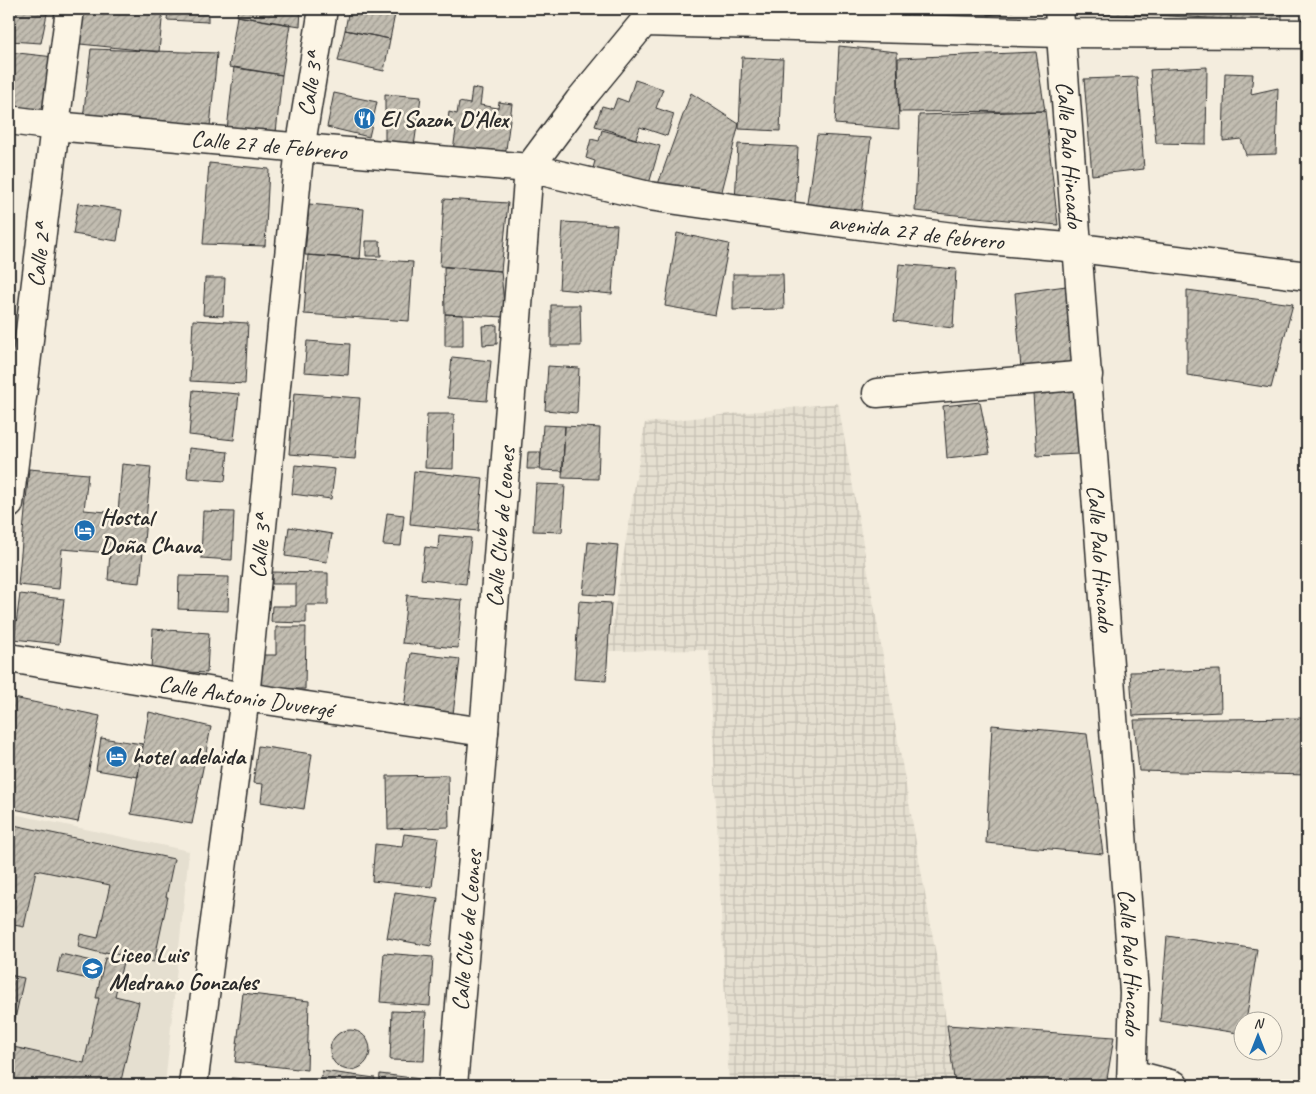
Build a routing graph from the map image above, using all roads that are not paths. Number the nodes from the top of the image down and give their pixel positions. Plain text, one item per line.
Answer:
1 (70, 9) edge
2 (323, 9) edge
3 (647, 15) edge
4 (1060, 21) edge
5 (1307, 34) edge
6 (9, 120) edge
7 (55, 126) junction
8 (300, 148) junction
9 (529, 168) junction
10 (1078, 248) junction
11 (1307, 276) edge
12 (1088, 375) junction
13 (877, 393) dead end
14 (9, 504) edge
15 (9, 658) edge
16 (245, 697) junction
17 (484, 732) junction
18 (1132, 1080) edge
19 (193, 1085) edge
20 (453, 1085) edge
21 (1174, 1085) edge

1 - 7 street, Calle 2ª
2 - 8 street, Calle 3ª
3 - 4 street
3 - 9 street
4 - 5 street
4 - 10 street, Calle Palo Hincado
6 - 7 street, Calle 27 de Febrero
7 - 8 street, Calle 27 de Febrero
7 - 14 street, Calle 2ª
8 - 9 street, Calle 27 de Febrero
8 - 16 street, Calle 3ª
9 - 10 street, avenida 27 de febrero
9 - 17 street, Calle Club de Leones
10 - 11 street, avenida 27 de febrero
10 - 12 street, Calle Palo Hincado
12 - 13 street
12 - 18 street, Calle Palo Hincado
15 - 16 street, Calle Antonio Duvergé
16 - 17 street, Calle Antonio Duvergé
16 - 19 street, Calle 3ª
17 - 20 street, Calle Club de Leones
18 - 21 street

